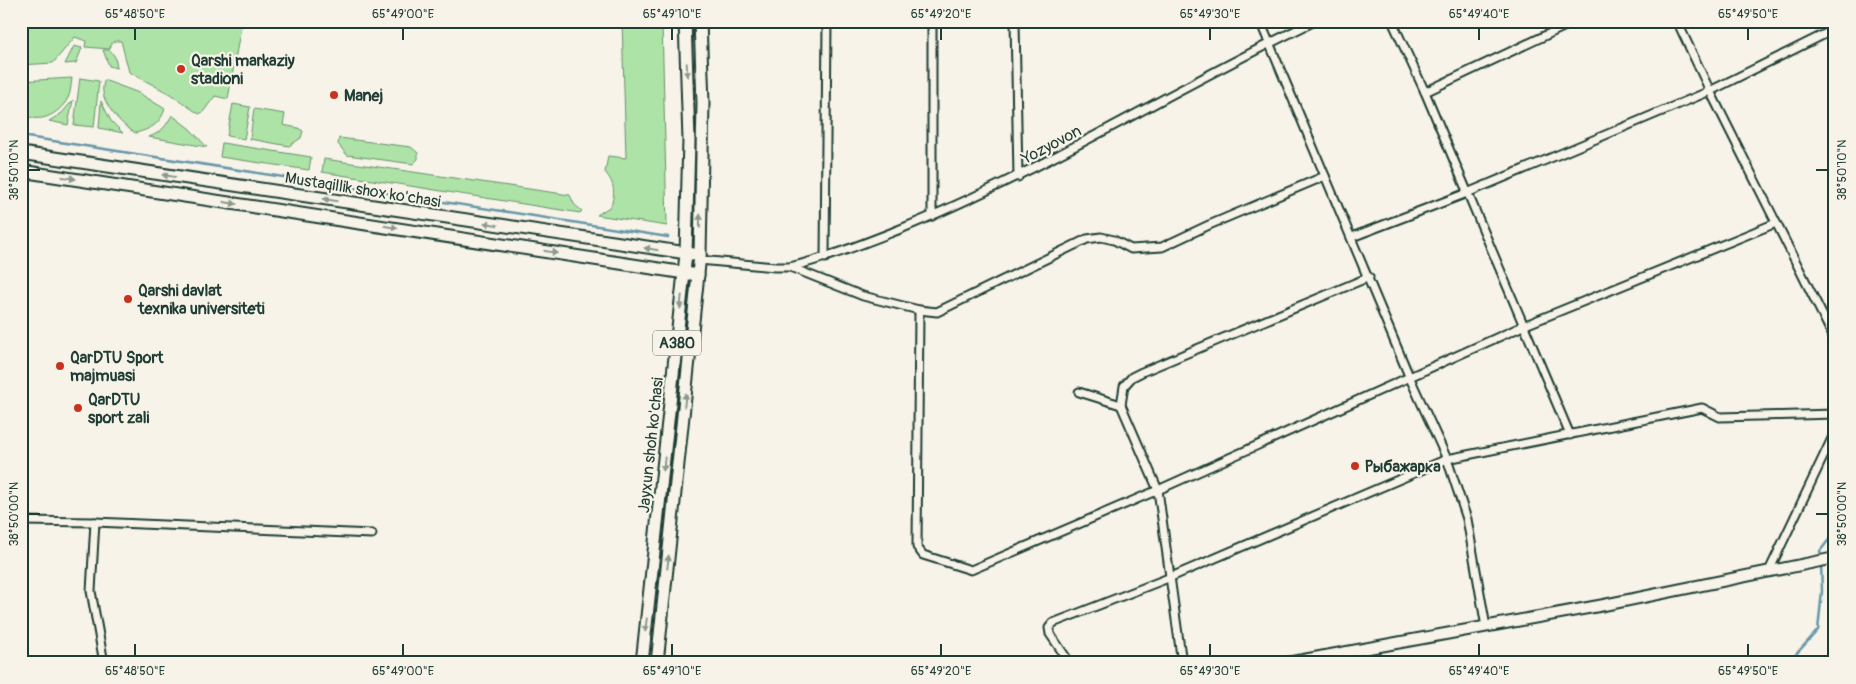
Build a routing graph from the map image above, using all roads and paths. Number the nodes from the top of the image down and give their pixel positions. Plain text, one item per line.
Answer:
1 (685, 21) edge
2 (700, 21) edge
3 (827, 21) edge
4 (932, 21) edge
5 (1015, 21) edge
6 (1260, 21) edge
7 (1315, 21) edge
8 (1392, 21) edge
9 (1576, 21) edge
10 (1678, 21) edge
11 (1835, 29) edge
12 (1269, 43) junction
13 (1710, 91) junction
14 (1425, 92) junction
15 (21, 153) edge
16 (21, 171) edge
17 (1325, 176) junction
18 (1018, 177) junction
19 (1467, 193) junction
20 (932, 216) junction
21 (1776, 223) junction
22 (1352, 237) junction
23 (686, 254) junction
24 (699, 258) junction
25 (825, 258) junction
26 (790, 267) junction
27 (684, 273) junction
28 (698, 275) junction
29 (1369, 277) junction
30 (920, 310) junction
31 (1523, 326) junction
32 (1835, 340) edge
33 (1410, 376) junction
34 (1079, 392) dead end
35 (1121, 404) junction
36 (1835, 414) edge
37 (1835, 432) edge
38 (1570, 435) junction
39 (1447, 459) junction
40 (1158, 490) junction
41 (21, 521) edge
42 (94, 522) junction
43 (372, 534) dead end
44 (1835, 558) edge
45 (1769, 571) junction
46 (1171, 577) junction
47 (1486, 627) junction
48 (104, 663) edge
49 (642, 663) edge
50 (657, 663) edge
51 (1070, 663) edge
52 (1182, 663) edge
53 (1286, 663) edge

1 -> 23 main road, Jayxun shoh ko'chasi / A380
24 -> 2 main road, Jayxun shoh ko'chasi / A380
3 - 25 street
4 - 20 street
5 - 18 street
6 - 12 street
7 - 12 street, Yozyovon
8 - 14 street
9 - 14 street
10 - 13 street
11 - 13 street
12 - 17 street
12 - 18 street, Yozyovon
13 - 19 street
13 - 21 street
14 - 19 street
23 -> 15 main road, Mustaqillik shox ko'chasi
16 -> 27 main road, Mustaqillik shox ko'chasi
17 - 22 street
17 - 30 street
18 - 20 street, Yozyovon
19 - 22 street
19 - 31 street
20 - 25 street, Yozyovon
21 - 31 street
21 - 32 street
22 - 29 street
23 - 24 main road, Mustaqillik shox ko'chasi
23 - 27 main road, Jayxun shoh ko'chasi / A380
24 - 26 street
24 - 28 main road, Jayxun shoh ko'chasi / A380
25 - 26 street, Yozyovon
26 - 30 street
27 - 28 main road, Mustaqillik shox ko'chasi
27 -> 49 main road, Jayxun shoh ko'chasi / A380
50 -> 28 main road, Jayxun shoh ko'chasi / A380
29 - 33 street
29 - 35 street
30 - 40 street
31 - 33 street
31 - 38 street
33 - 39 street
33 - 40 street
34 - 35 street
35 - 40 street
36 - 38 street
37 - 45 street
38 - 39 street
39 - 46 street
39 - 47 street
40 - 46 street
41 - 42 street
42 - 43 street
42 - 48 street
44 - 45 main road
45 - 47 main road
46 - 51 street
46 - 52 street
47 - 53 main road

